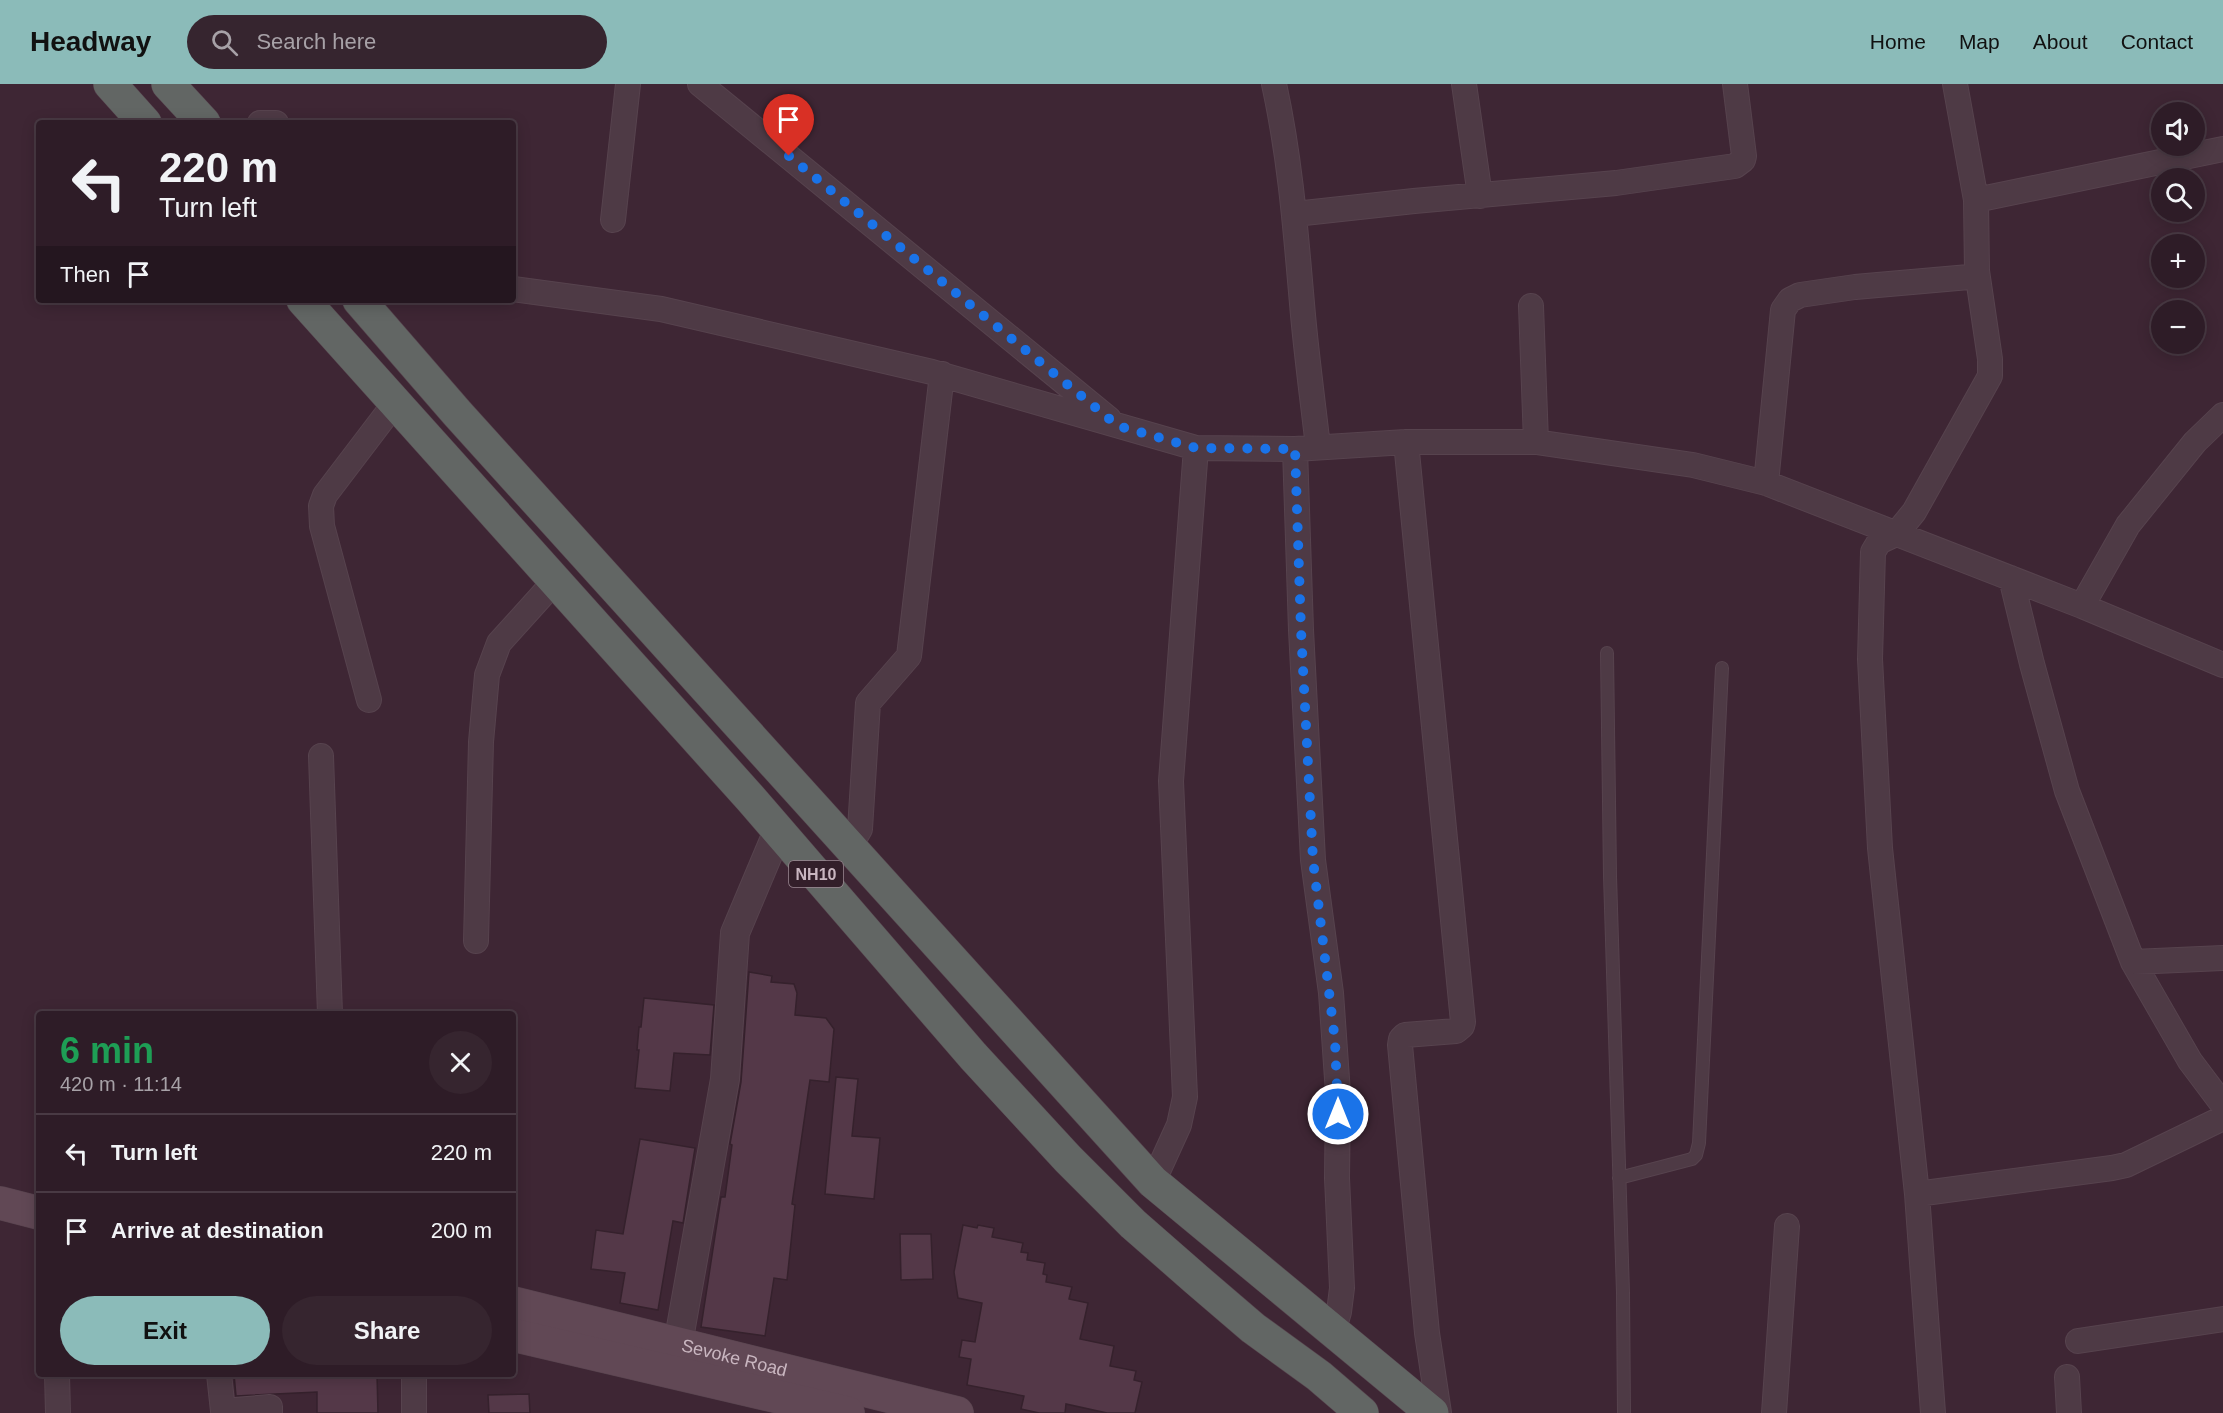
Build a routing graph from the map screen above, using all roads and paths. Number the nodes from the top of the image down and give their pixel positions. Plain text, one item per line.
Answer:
1 (110, 84) edge
2 (168, 84) edge
3 (628, 84) edge
4 (699, 84) edge
5 (1274, 84) edge
6 (1464, 84) edge
7 (1735, 84) edge
8 (1955, 84) edge
9 (142, 120) edge
10 (201, 120) edge
11 (2223, 148) edge
12 (1480, 196) junction
13 (1976, 200) junction
14 (1295, 214) junction
15 (613, 220) dead end
16 (1977, 272) junction
17 (516, 289) edge
18 (306, 303) edge
19 (362, 303) edge
20 (1532, 306) dead end
21 (942, 374) junction
22 (395, 403) junction
23 (2223, 415) edge
24 (1118, 426) junction
25 (1406, 442) junction
26 (1536, 442) junction
27 (1196, 448) junction
28 (1307, 448) junction
29 (1766, 483) junction
30 (1896, 534) junction
31 (2011, 578) junction
32 (555, 581) junction
33 (2082, 606) junction
34 (1606, 653) dead end
35 (2223, 665) edge
36 (1722, 668) dead end
37 (369, 700) dead end
38 (321, 756) dead end
39 (778, 831) junction
40 (849, 848) junction
41 (476, 941) dead end
42 (2223, 958) edge
43 (2133, 962) junction
44 (330, 1011) edge
45 (2223, 1105) edge
46 (2223, 1118) edge
47 (1619, 1178) junction
48 (0, 1180) edge
49 (1153, 1182) junction
50 (36, 1188) edge
51 (1917, 1194) junction
52 (0, 1203) edge
53 (36, 1212) edge
54 (1787, 1226) dead end
55 (516, 1304) edge
56 (2223, 1319) edge
57 (1333, 1332) junction
58 (516, 1336) edge
59 (2078, 1341) dead end
60 (678, 1344) junction
61 (57, 1377) edge
62 (219, 1377) edge
63 (414, 1377) edge
64 (2067, 1377) dead end
65 (772, 1392) edge
66 (58, 1413) edge
67 (270, 1413) edge
68 (414, 1413) edge
69 (848, 1413) edge
70 (957, 1413) edge
71 (1362, 1413) edge
72 (1432, 1413) edge
73 (1439, 1413) edge
74 (1624, 1413) edge
75 (1774, 1413) edge
76 (1933, 1413) edge
77 (2069, 1413) edge

1 - 9 highway
2 - 10 highway
3 - 15 street
4 - 24 street
5 - 14 street
6 - 12 street
7 - 12 street
8 - 13 street
11 - 13 street
12 - 14 street
13 - 16 street
14 - 28 street
16 - 29 street
16 - 30 street
17 - 21 street
18 - 22 highway, NH10
19 - 40 highway
20 - 26 street
21 - 24 street
21 - 40 street
22 - 32 highway, NH10
22 - 37 street
23 - 33 street
24 - 27 street
25 - 26 street
25 - 28 street
25 - 73 street
26 - 29 street
27 - 28 street
27 - 49 street
28 - 57 street
29 - 30 street
30 - 31 street
30 - 51 street
31 - 33 street
31 - 43 street
32 - 39 highway, NH10
32 - 41 street
33 - 35 street
34 - 47 lane
36 - 47 lane
38 - 44 street
39 - 60 street
39 - 71 highway, NH10
40 - 49 highway
42 - 43 street
43 - 45 street
46 - 51 street
47 - 74 lane
48 - 50 main road
49 - 57 highway
51 - 76 street
52 - 53 main road
54 - 75 street
55 - 60 main road, Sevoke Road
56 - 59 street
57 - 72 highway
58 - 65 main road, Sevoke Road
60 - 65 main road, Sevoke Road
61 - 66 street
62 - 67 street
63 - 68 street
64 - 77 street
65 - 69 main road, Sevoke Road
65 - 70 main road, Sevoke Road

